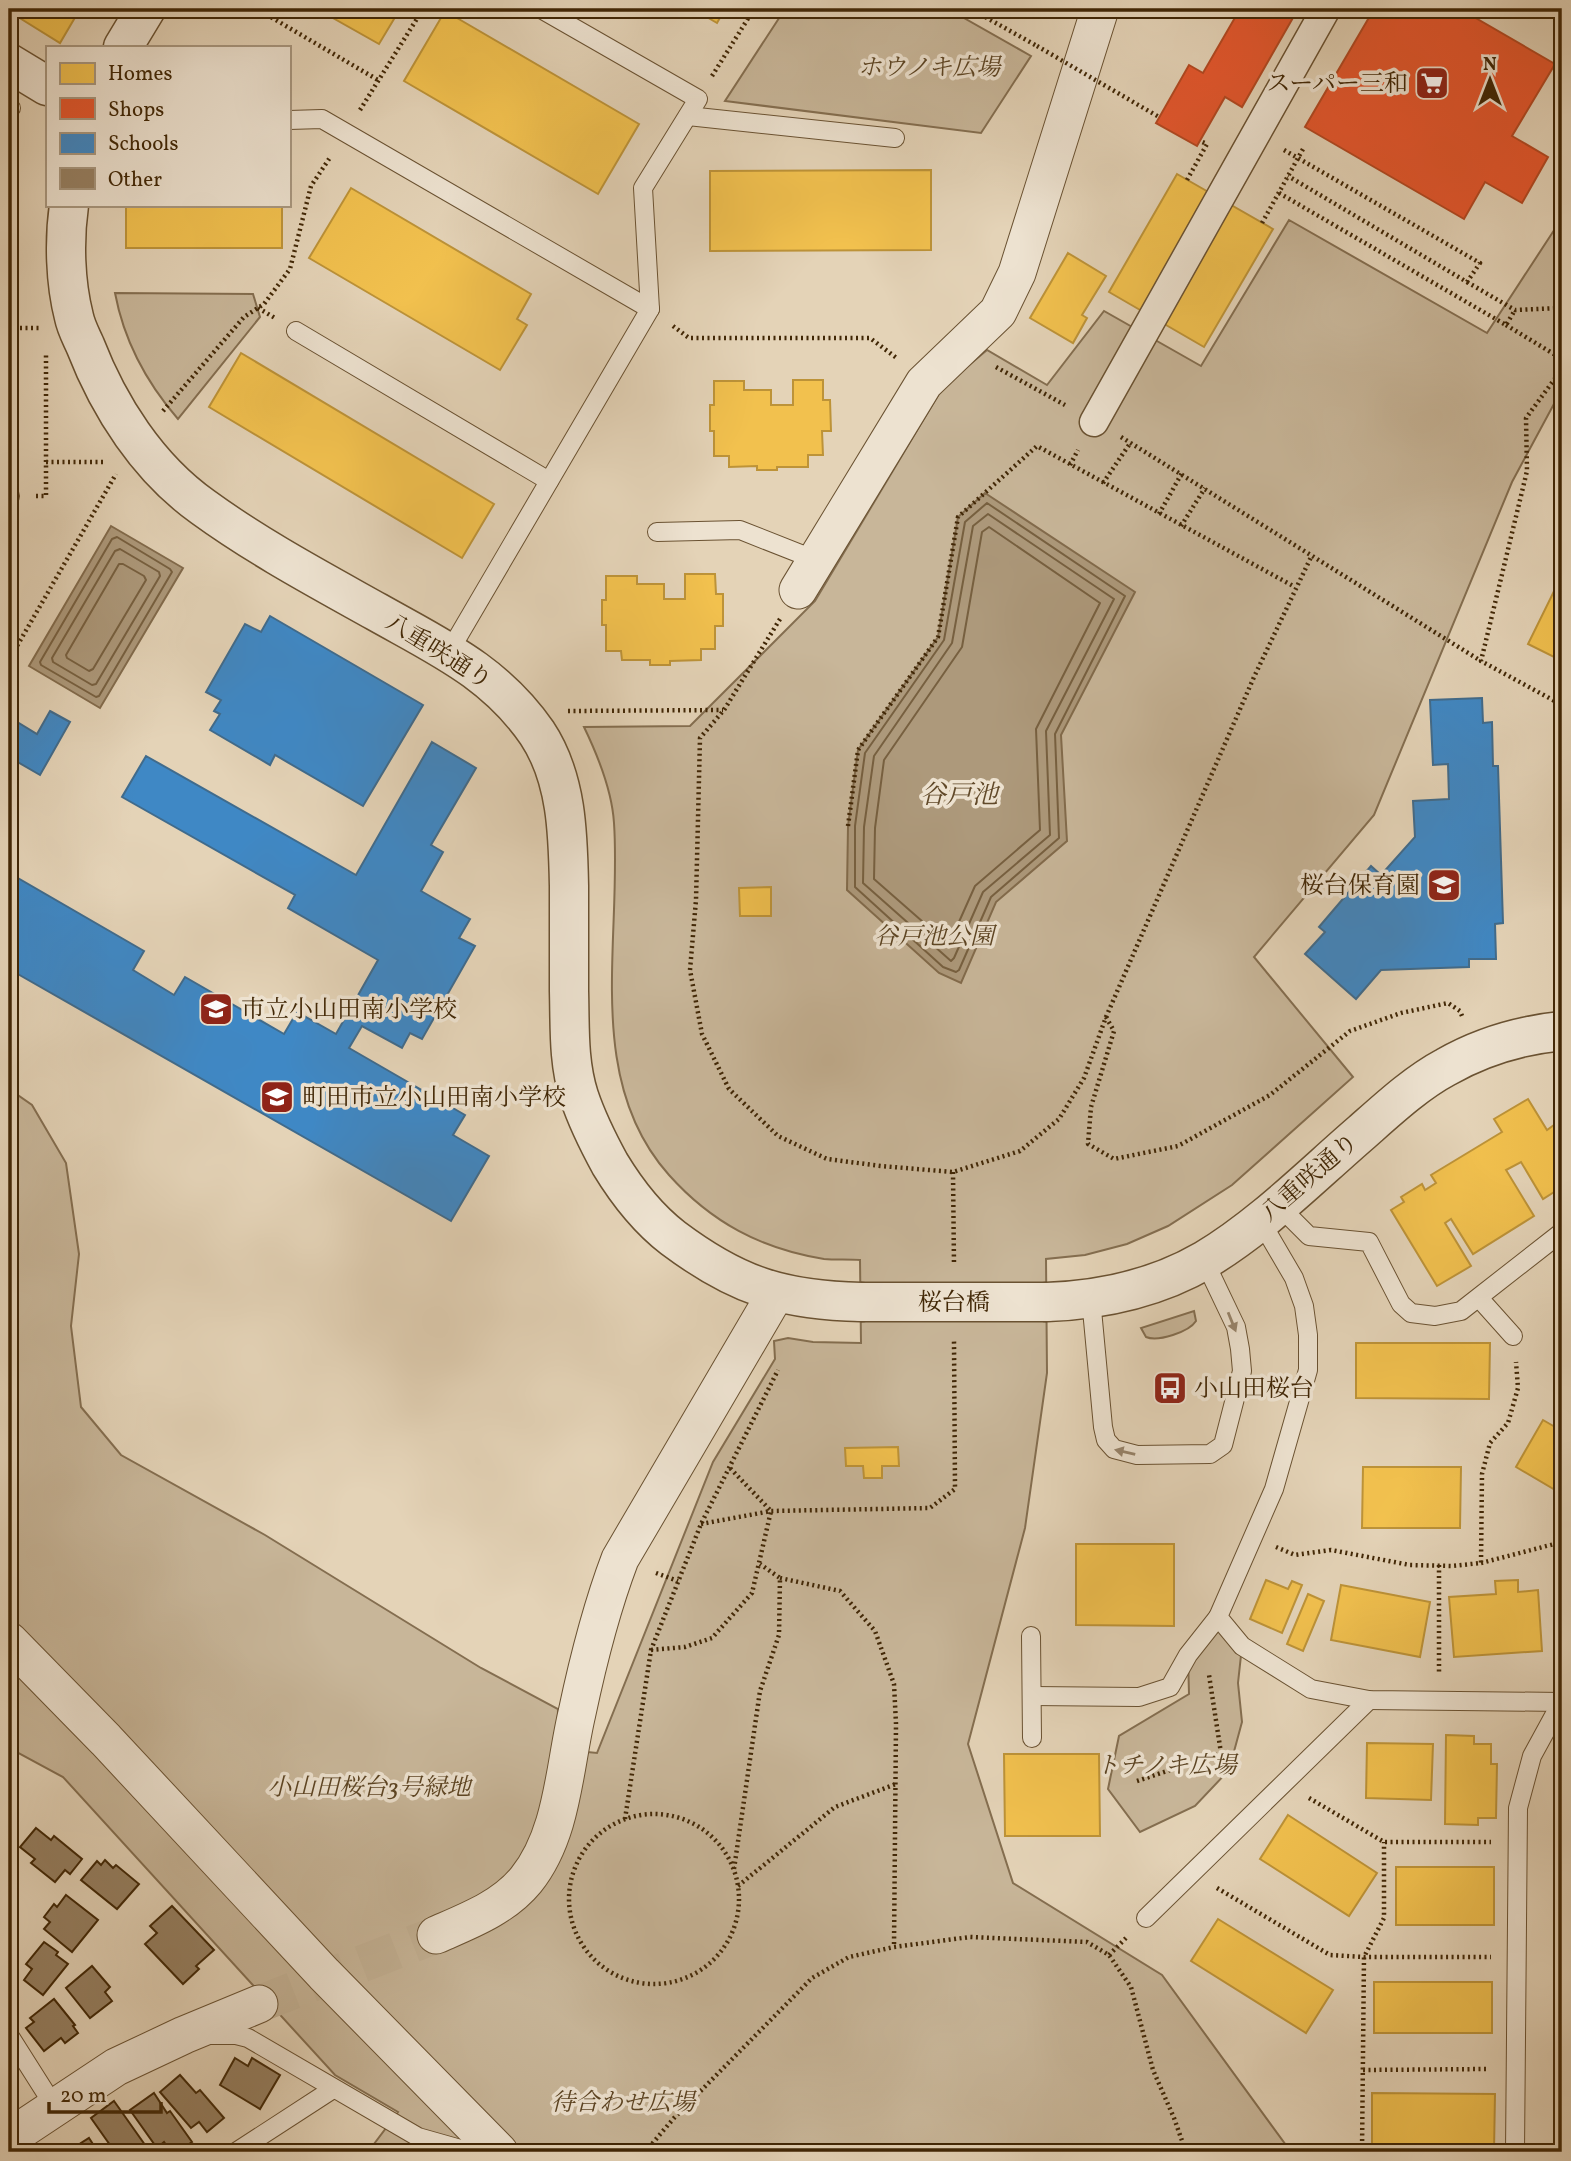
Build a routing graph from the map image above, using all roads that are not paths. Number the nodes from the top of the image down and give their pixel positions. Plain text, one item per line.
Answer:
1 (146, 9) edge
2 (541, 9) edge
3 (1100, 9) edge
4 (1325, 9) edge
5 (124, 46) edge
6 (9, 63) edge
7 (46, 85) edge
8 (688, 116) junction
9 (290, 120) edge
10 (895, 138) dead end
11 (69, 206) edge
12 (650, 309) junction
13 (296, 331) dead end
14 (1094, 422) road end
15 (549, 481) junction
16 (657, 532) dead end
17 (807, 575) joint
18 (449, 652) junction
19 (1562, 1031) edge
20 (1269, 1213) junction
21 (1562, 1232) edge
22 (1204, 1260) junction
23 (776, 1293) junction
24 (1479, 1298) junction
25 (1091, 1300) junction
26 (861, 1302) joint
27 (1047, 1302) joint
28 (1513, 1336) road end
29 (1218, 1617) junction
30 (1031, 1636) dead end
31 (9, 1641) edge
32 (1032, 1696) junction
33 (1369, 1700) junction
34 (1562, 1702) edge
35 (1032, 1738) dead end
36 (1146, 1918) dead end
37 (436, 1935) tunnel mouth
38 (259, 2004) tunnel mouth
39 (9, 2035) edge
40 (184, 2035) junction
41 (333, 2089) junction
42 (54, 2106) junction
43 (9, 2138) edge
44 (236, 2152) edge
45 (471, 2152) edge
46 (499, 2152) edge
47 (1515, 2152) edge

1 - 5 street
2 - 8 lane
3 - 17 street
4 - 14 street
6 - 7 street
8 - 10 lane
8 - 12 lane
9 - 12 lane
11 - 18 street, 八重咲通り
12 - 15 lane
13 - 15 lane
15 - 18 lane
16 - 17 lane
18 - 23 street, 八重咲通り
19 - 20 street, 八重咲通り
20 - 22 street, 八重咲通り
20 - 24 lane
20 - 29 lane
21 - 24 lane
22 - 25 street, 八重咲通り
22 -> 25 lane
23 - 26 street, 八重咲通り
23 - 37 street
24 - 28 lane
25 - 27 street, 八重咲通り
26 - 27 street, 桜台橋, bridge
29 - 32 lane
29 - 33 lane
30 - 32 lane
31 - 46 street
32 - 35 lane
33 - 34 lane
33 - 36 lane
34 - 47 lane
38 - 40 street
39 - 42 lane
40 - 41 lane
40 - 42 street
41 - 44 lane
41 - 45 lane
42 - 43 street

